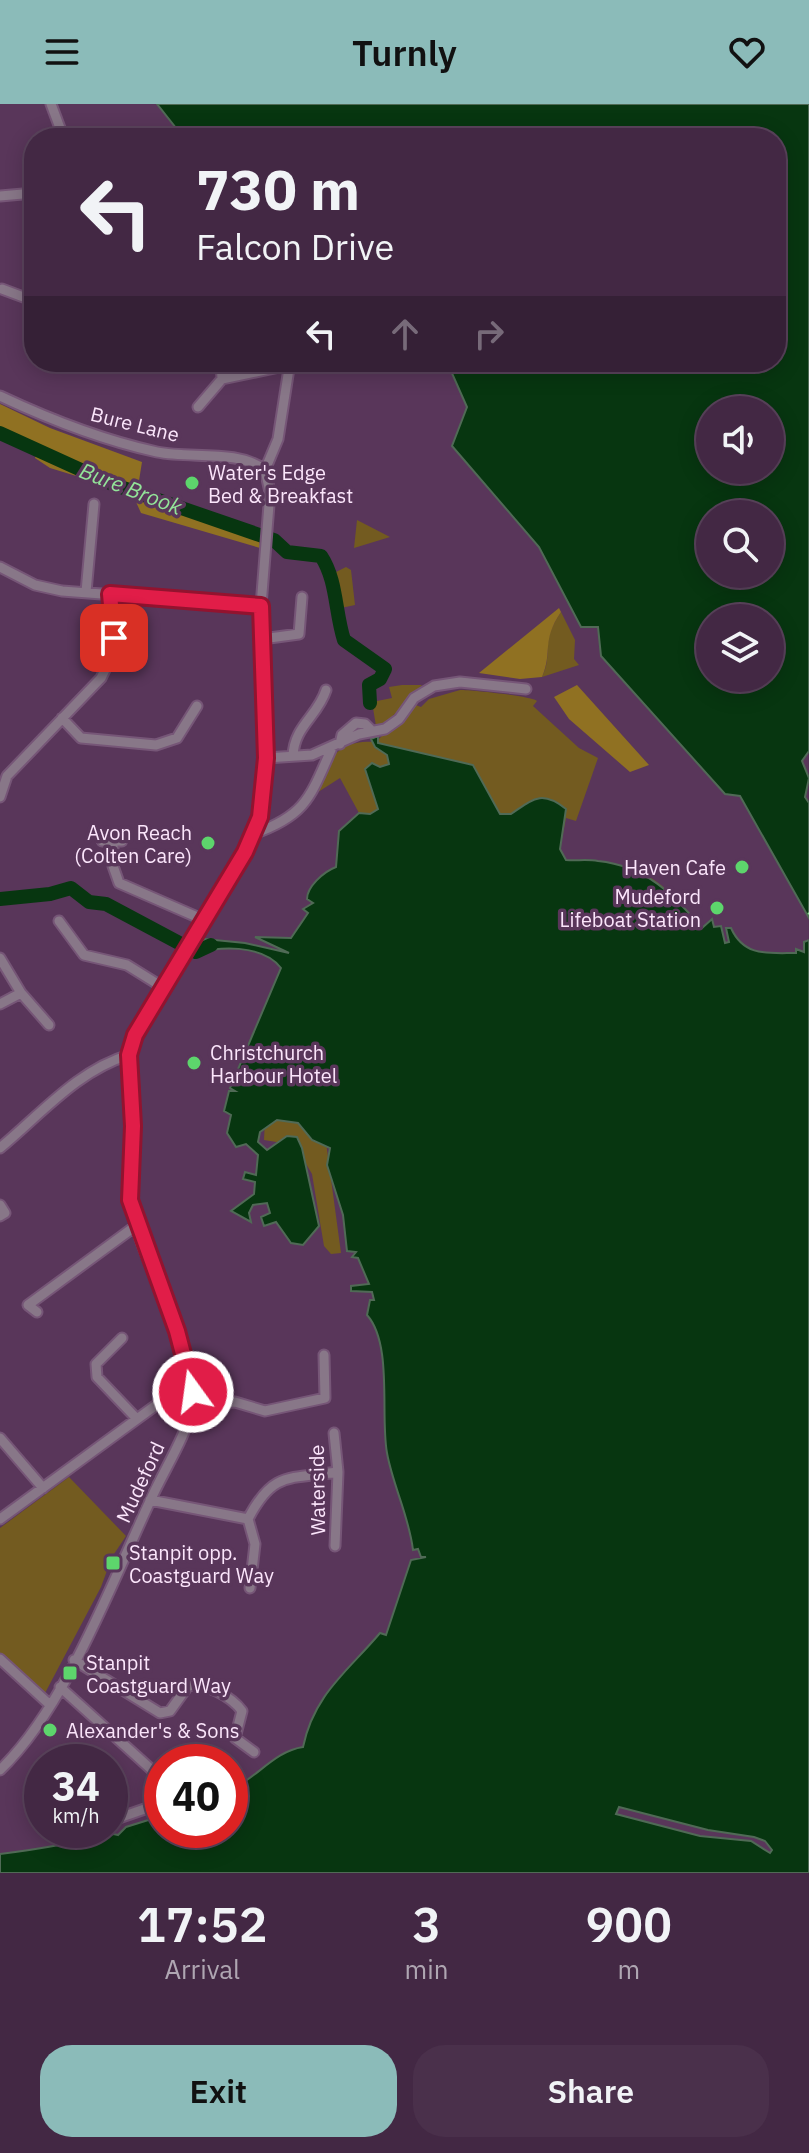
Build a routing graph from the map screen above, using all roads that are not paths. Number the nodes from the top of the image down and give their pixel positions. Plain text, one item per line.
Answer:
1 (51, 104) edge
2 (58, 128) edge
3 (24, 194) edge
4 (0, 196) edge
5 (2, 289) dead end
6 (24, 297) edge
7 (222, 372) edge
8 (254, 372) edge
9 (289, 372) edge
10 (222, 379) junction
11 (0, 396) edge
12 (198, 407) dead end
13 (265, 470) junction
14 (94, 504) dead end
15 (0, 567) edge
16 (86, 592) junction
17 (110, 594) junction
18 (302, 597) dead end
19 (261, 606) junction
20 (262, 639) junction
21 (526, 689) dead end
22 (326, 690) dead end
23 (197, 706) dead end
24 (62, 718) junction
25 (331, 750) junction
26 (293, 756) junction
27 (266, 758) junction
28 (3, 774) edge
29 (0, 797) edge
30 (253, 834) junction
31 (102, 841) dead end
32 (204, 920) junction
33 (59, 921) dead end
34 (0, 958) edge
35 (164, 988) junction
36 (21, 993) junction
37 (0, 1004) edge
38 (49, 1025) dead end
39 (129, 1055) junction
40 (0, 1148) edge
41 (0, 1205) edge
42 (0, 1216) edge
43 (137, 1225) junction
44 (37, 1312) dead end
45 (124, 1342) dead end
46 (324, 1355) dead end
47 (185, 1384) dead end
48 (193, 1404) junction
49 (137, 1419) junction
50 (334, 1433) dead end
51 (0, 1438) edge
52 (338, 1472) junction
53 (43, 1488) junction
54 (150, 1500) junction
55 (0, 1519) edge
56 (248, 1519) junction
57 (335, 1546) dead end
58 (250, 1588) dead end
59 (0, 1659) edge
60 (74, 1660) junction
61 (60, 1687) junction
62 (49, 1704) junction
63 (254, 1752) dead end
64 (144, 1763) edge
65 (0, 1770) edge

1 - 2 street
3 - 4 street
5 - 6 street
7 - 10 street
8 - 10 street
9 - 13 street
10 - 12 street
11 - 13 street, Bure Lane
13 - 19 street
14 - 16 street
15 - 16 street
16 - 17 street
17 - 19 street
17 - 24 street
18 - 20 street
19 - 20 street
20 - 27 street
21 - 25 street
22 - 26 street
23 - 24 street
24 - 28 street
25 - 26 street
25 - 30 street
26 - 27 street
27 - 30 street
28 - 29 street
30 - 32 street
31 - 32 street
32 - 35 street
33 - 35 street
34 - 36 street
35 - 39 street
36 - 37 street
36 - 38 street
39 - 40 street
39 - 43 street
41 - 42 street
43 - 44 street
43 - 48 street
45 - 49 street
46 - 48 street
47 - 49 street
48 - 54 street, Mudeford
49 - 53 street
50 - 52 street, Waterside
51 - 53 street
52 - 56 street
52 - 57 street, Waterside
53 - 55 street
54 - 56 street
54 - 60 street, Mudeford
56 - 58 street
59 - 62 street
60 - 61 street, Mudeford
60 - 63 street
61 - 62 street, Mudeford
61 - 64 street
62 - 65 street, Mudeford

